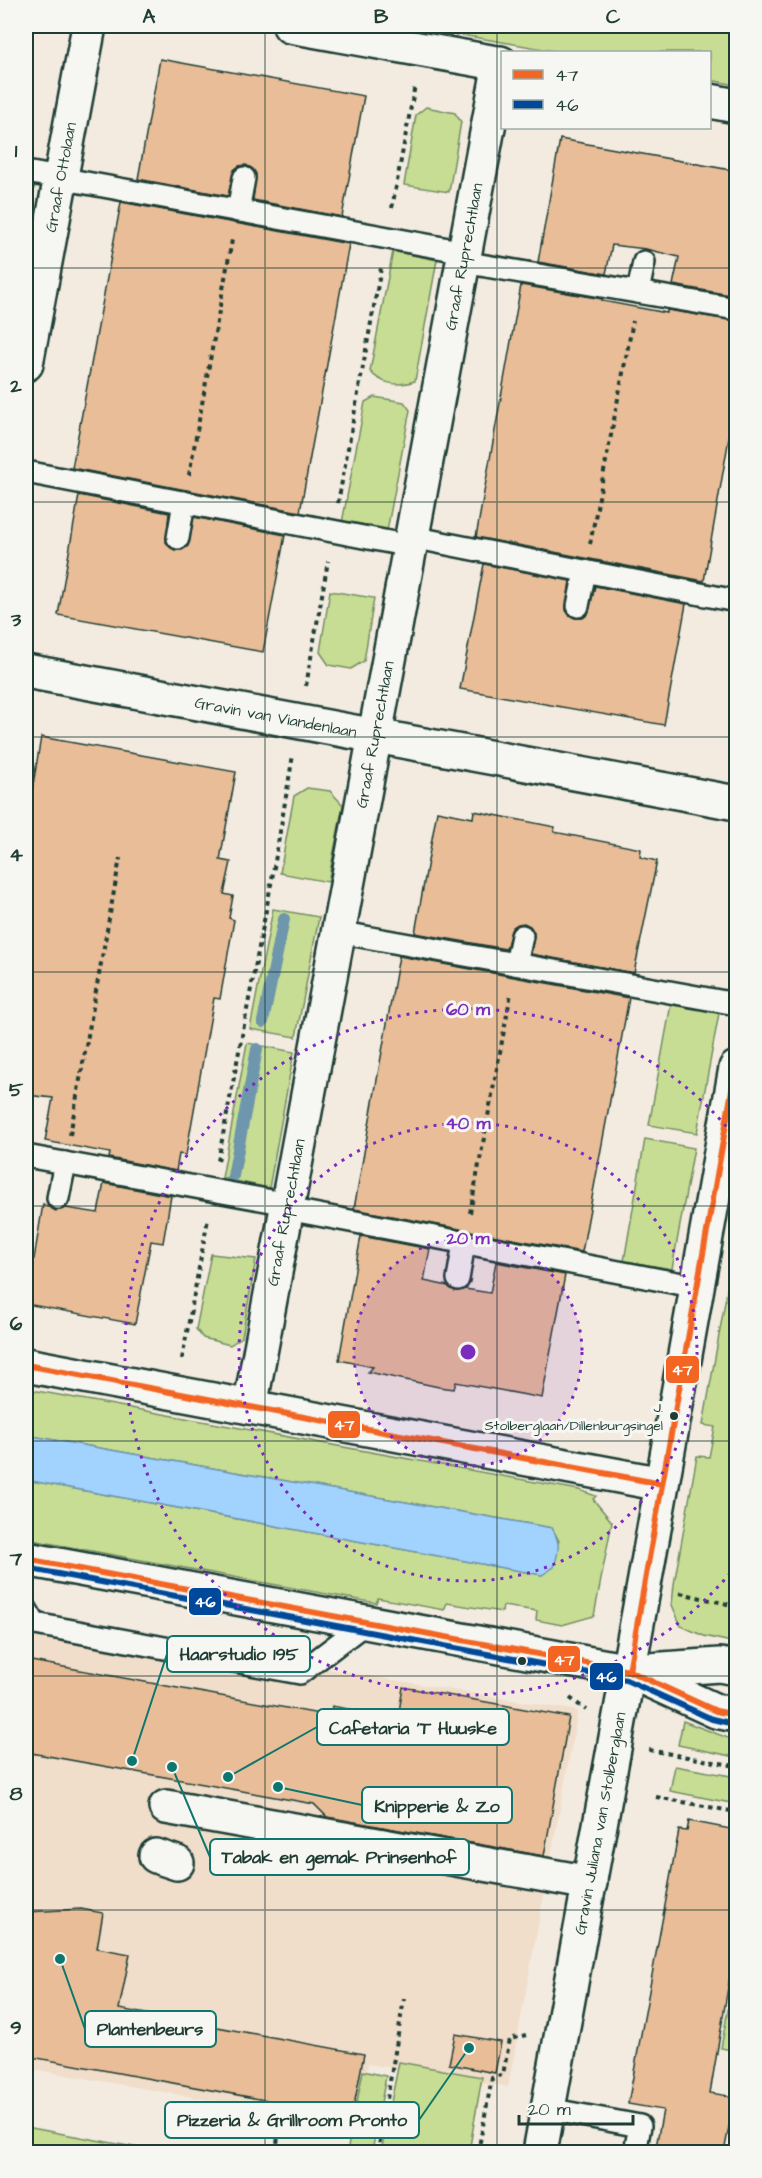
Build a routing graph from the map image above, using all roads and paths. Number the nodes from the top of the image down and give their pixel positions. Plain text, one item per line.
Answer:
1 (89, 26) edge
2 (290, 26) edge
3 (501, 64) edge
4 (711, 101) edge
5 (736, 106) edge
6 (26, 172) edge
7 (61, 177) junction
8 (244, 178) dead end
9 (238, 211) junction
10 (464, 257) junction
11 (644, 262) dead end
12 (638, 292) junction
13 (736, 309) edge
14 (26, 364) edge
15 (26, 472) edge
16 (184, 502) junction
17 (178, 538) dead end
18 (411, 542) junction
19 (585, 571) junction
20 (736, 601) edge
21 (578, 606) dead end
22 (26, 671) edge
23 (375, 736) junction
24 (736, 803) edge
25 (120, 858) dead end
26 (338, 932) junction
27 (522, 936) dead end
28 (516, 964) junction
29 (736, 1004) edge
30 (736, 1068) edge
31 (26, 1156) edge
32 (65, 1163) junction
33 (58, 1198) dead end
34 (288, 1207) junction
35 (464, 1243) junction
36 (458, 1279) dead end
37 (698, 1287) junction
38 (26, 1365) edge
39 (250, 1407) junction
40 (662, 1484) junction
41 (26, 1559) edge
42 (644, 1585) junction
43 (736, 1606) edge
44 (26, 1609) edge
45 (367, 1622) junction
46 (736, 1668) edge
47 (629, 1671) junction
48 (736, 1715) edge
49 (615, 1744) junction
50 (736, 1766) edge
51 (656, 1797) dead end
52 (166, 1807) dead end
53 (736, 1812) edge
54 (590, 1883) junction
55 (404, 1999) dead end
56 (548, 2109) junction
57 (279, 2129) dead end
58 (276, 2152) edge
59 (378, 2152) edge
60 (540, 2152) edge
61 (636, 2152) edge

1 - 7 street, Graaf Ottolaan
2 - 3 street
3 - 10 street, Graaf Ruprechtlaan
4 - 5 street
6 - 7 lane
7 - 9 lane
7 - 14 street, Graaf Ottolaan
8 - 9 lane
9 - 10 lane
9 - 16 path
10 - 12 lane
10 - 18 street, Graaf Ruprechtlaan
11 - 12 lane
12 - 13 lane
12 - 19 path
15 - 16 lane
16 - 17 lane
16 - 18 lane
18 - 19 lane
18 - 23 street, Graaf Ruprechtlaan
19 - 20 lane
19 - 21 lane
22 - 23 street, Gravin van Viandenlaan
23 - 24 street, Gravin van Viandenlaan
23 - 26 street, Graaf Ruprechtlaan
25 - 32 path
26 - 28 lane
26 - 34 street, Graaf Ruprechtlaan
27 - 28 lane
28 - 29 lane
28 - 35 path
30 - 37 street, Gravin Juliana van Stolberglaan
31 - 32 lane
32 - 33 lane
32 - 34 lane
34 - 35 lane
34 - 39 street, Graaf Ruprechtlaan
35 - 36 lane
35 - 37 lane
37 - 40 street, Gravin Juliana van Stolberglaan
38 - 39 street
39 - 40 street
40 - 42 street, Gravin Juliana van Stolberglaan
41 - 45 street
42 - 43 path
42 - 47 street, Gravin Juliana van Stolberglaan
44 - 45 lane
45 - 47 street
46 - 47 street
47 - 48 street
47 - 49 street, Gravin Juliana van Stolberglaan
49 - 50 path
49 - 54 street, Gravin Juliana van Stolberglaan
51 - 53 path
52 - 54 street
54 - 56 street, Gravin Juliana van Stolberglaan
55 - 59 path
56 - 60 street, Gravin Juliana van Stolberglaan
56 - 61 lane
57 - 58 path

